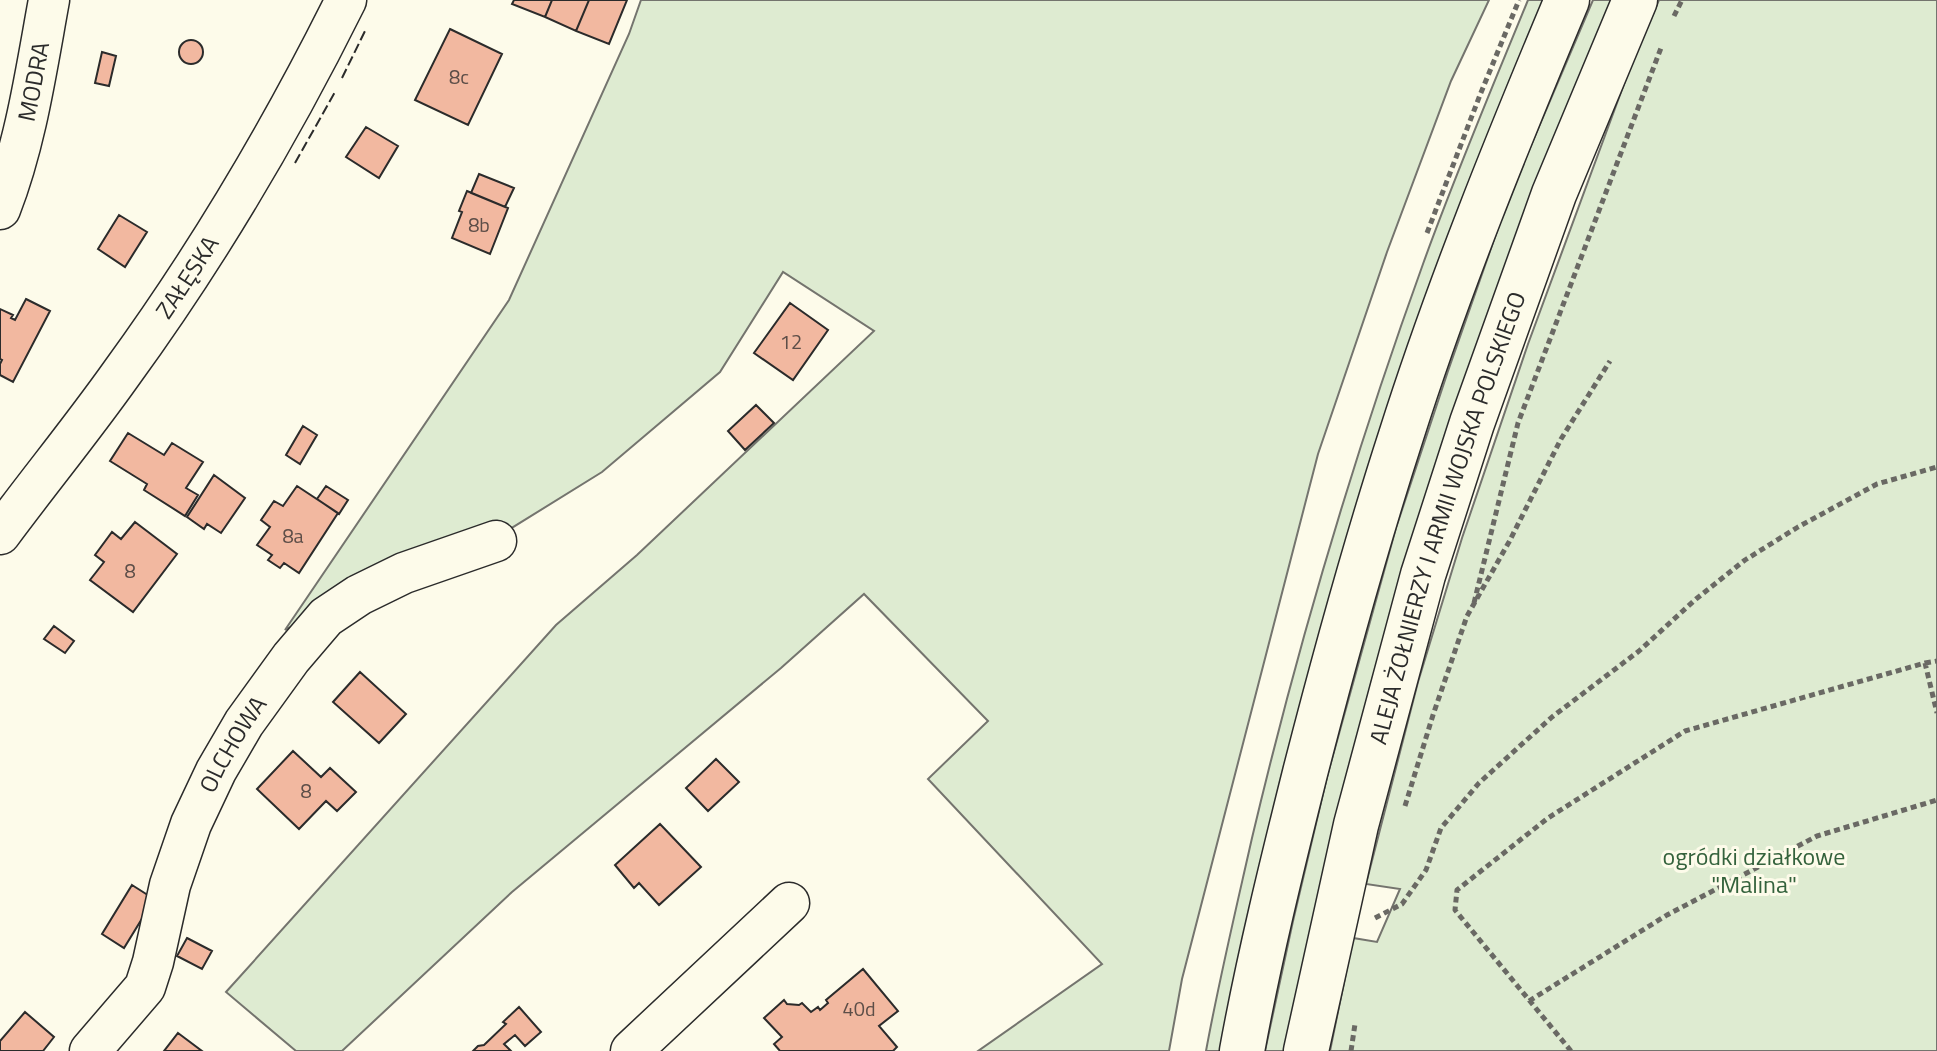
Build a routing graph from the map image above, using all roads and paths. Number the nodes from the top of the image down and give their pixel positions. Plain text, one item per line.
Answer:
1 (49, 0) edge
2 (346, 0) edge
3 (1567, 0) edge
4 (1682, 0) edge
5 (1654, 9) edge
6 (1662, 47) dead end
7 (0, 209) edge
8 (1610, 361) dead end
9 (1937, 467) edge
10 (0, 534) edge
11 (496, 541) dead end
12 (1474, 603) junction
13 (1937, 661) edge
14 (1925, 663) junction
15 (1937, 713) edge
16 (1937, 800) edge
17 (1404, 811) dead end
18 (1383, 901) dead end
19 (789, 903) dead end
20 (1379, 916) junction
21 (1329, 944) junction
22 (1529, 1001) junction
23 (90, 1051) edge
24 (631, 1051) edge
25 (1242, 1051) edge
26 (1306, 1051) edge
27 (1571, 1051) edge

1 - 7 street, MODRA
2 - 10 street, ZAŁĘSKA
3 - 25 main road
4 - 5 path
5 - 21 main road, ALEJA ŻOŁNIERZY I ARMII WOJSKA POLSKIEGO
6 - 12 path
8 - 12 path
9 - 20 path
11 - 23 street, OLCHOWA
12 - 17 path
13 - 14 path
14 - 15 path
14 - 22 path
16 - 22 path
18 - 20 path
19 - 24 street
20 - 21 path
21 - 26 main road, ALEJA ŻOŁNIERZY I ARMII WOJSKA POLSKIEGO
22 - 27 path

